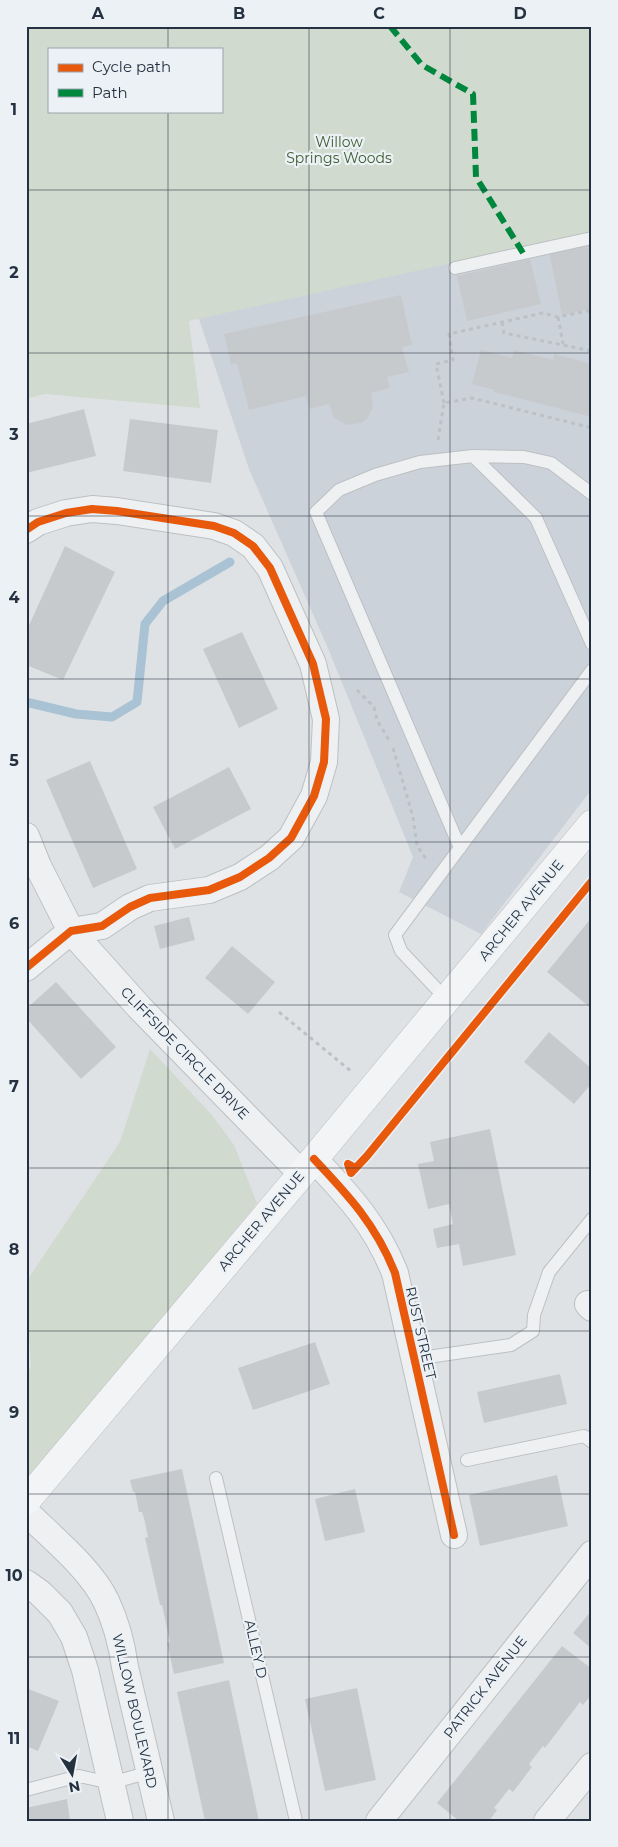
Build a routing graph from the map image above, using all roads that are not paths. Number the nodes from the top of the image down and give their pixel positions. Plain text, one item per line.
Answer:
1 (592, 238) edge
2 (455, 268) dead end
3 (473, 456) junction
4 (592, 494) edge
5 (26, 530) edge
6 (592, 644) edge
7 (592, 670) edge
8 (592, 824) edge
9 (26, 836) edge
10 (460, 848) junction
11 (71, 931) junction
12 (26, 968) edge
13 (448, 1000) junction
14 (307, 1166) junction
15 (592, 1219) edge
16 (414, 1359) junction
17 (592, 1442) edge
18 (467, 1460) dead end
19 (216, 1478) dead end
20 (26, 1501) edge
21 (26, 1512) edge
22 (454, 1535) dead end
23 (592, 1554) edge
24 (26, 1583) edge
25 (592, 1766) edge
26 (150, 1772) junction
27 (111, 1782) junction
28 (26, 1790) edge
29 (120, 1821) edge
30 (161, 1821) edge
31 (296, 1821) edge
32 (379, 1821) edge
33 (547, 1821) edge

1 - 2 lane
3 - 4 lane
3 - 6 lane
3 - 10 lane
5 - 11 street
7 - 10 lane
8 - 13 main road, ARCHER AVENUE
9 - 11 street, CLIFFSIDE CIRCLE DRIVE
10 - 13 lane
11 - 12 street
11 - 14 street, CLIFFSIDE CIRCLE DRIVE
13 - 14 main road, ARCHER AVENUE
14 - 16 street, RUST STREET
14 - 20 main road, ARCHER AVENUE
15 - 16 lane
16 - 22 street, RUST STREET
17 - 18 lane
19 - 31 lane, ALLEY D
21 - 26 street, WILLOW BOULEVARD
23 - 32 street, PATRICK AVENUE
24 - 27 street
25 - 33 street
26 - 27 lane
26 - 30 street, WILLOW BOULEVARD
27 - 28 lane
27 - 29 street

